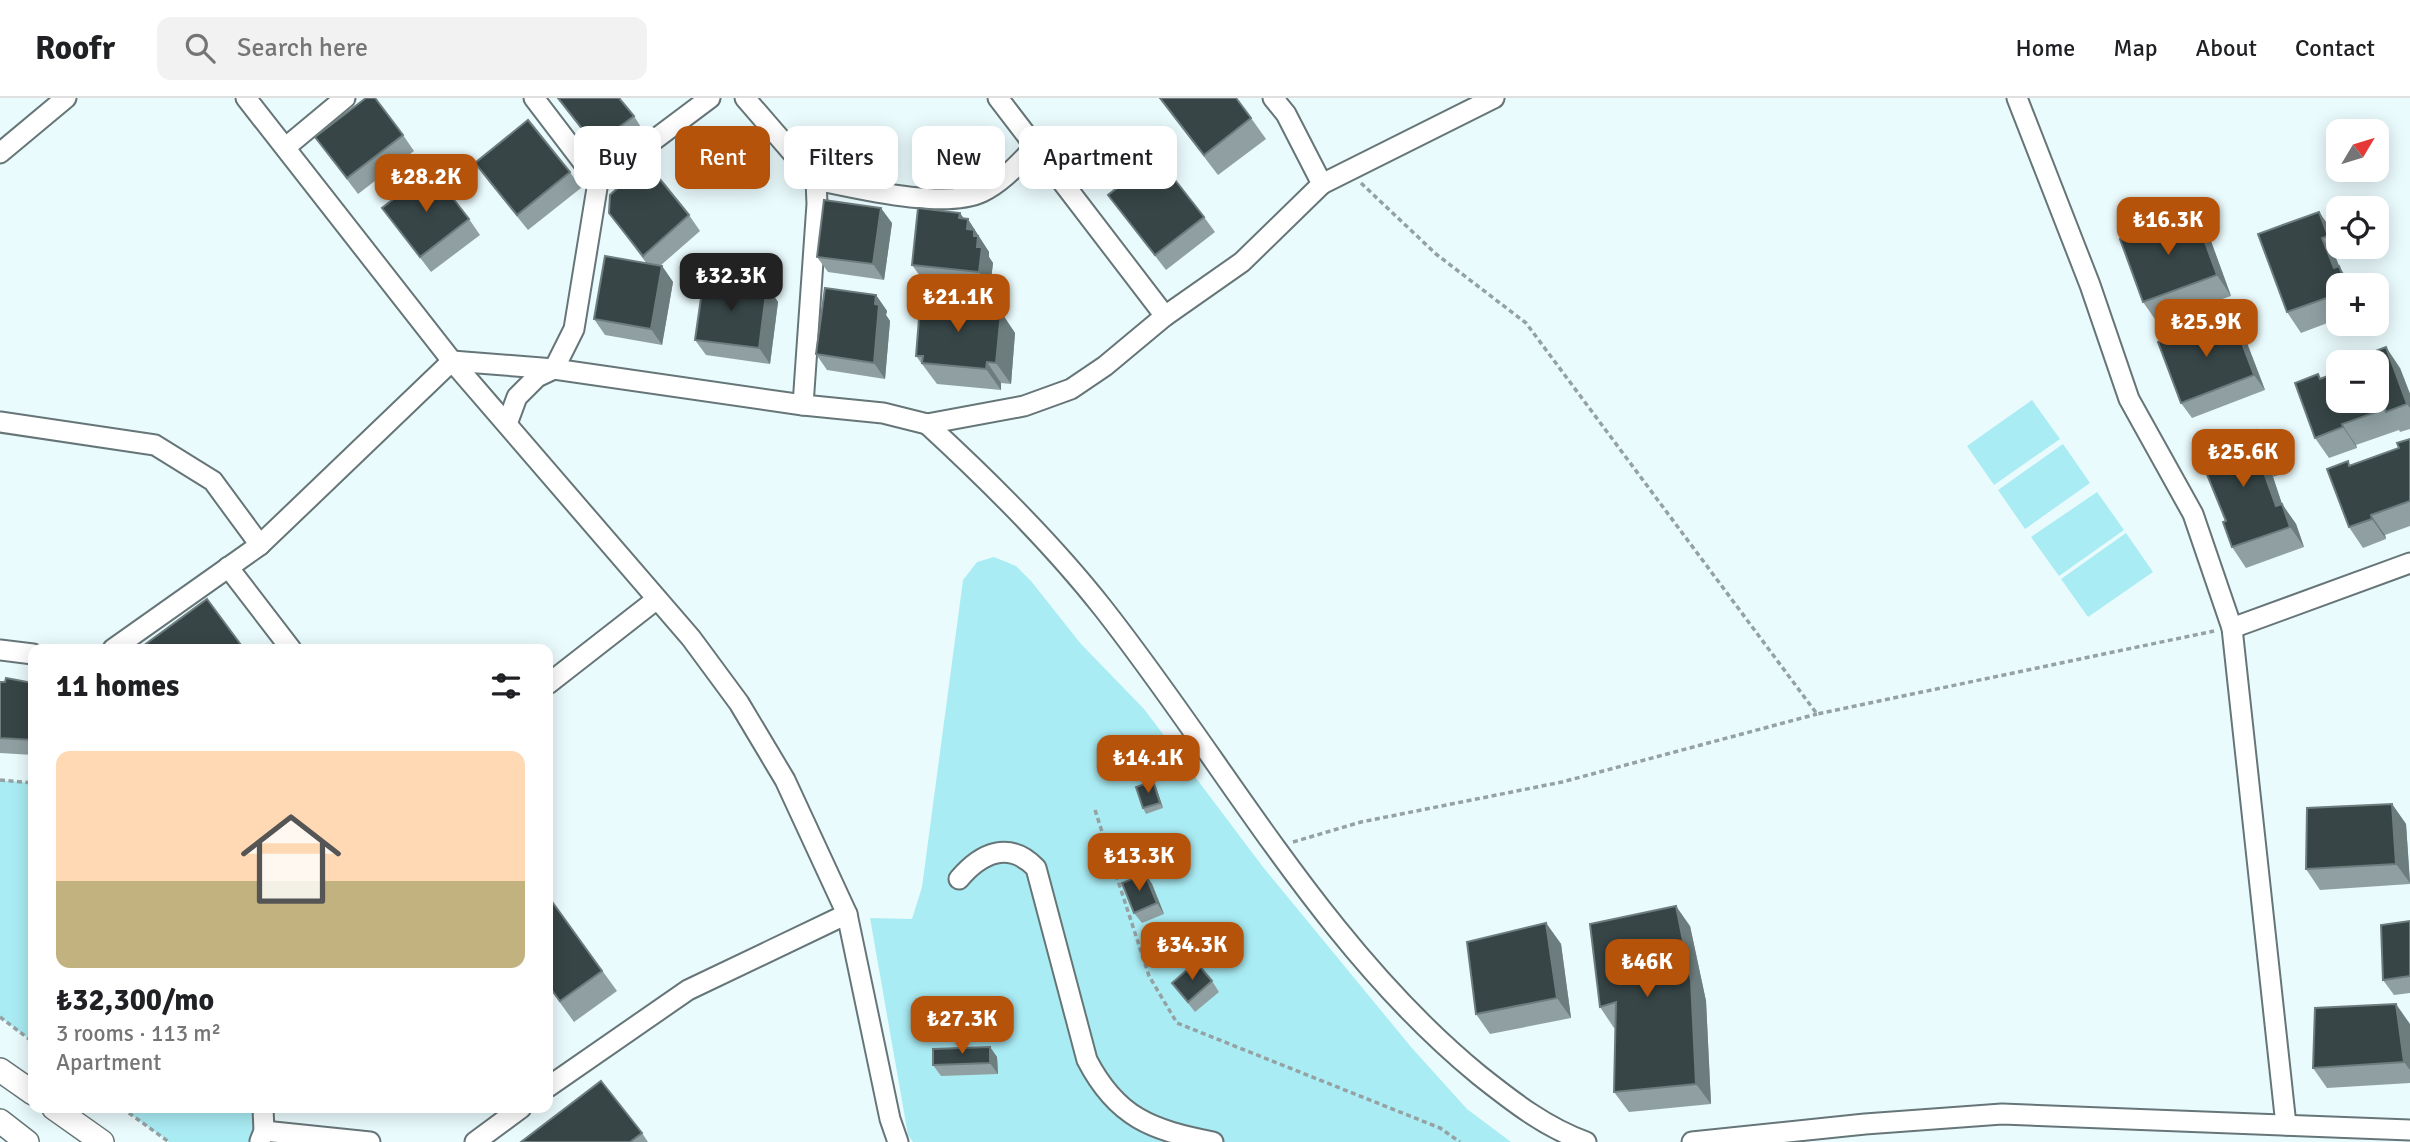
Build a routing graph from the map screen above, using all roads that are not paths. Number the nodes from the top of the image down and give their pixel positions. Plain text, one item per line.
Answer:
1 (66, 98) edge
2 (246, 98) edge
3 (345, 98) edge
4 (534, 98) edge
5 (710, 98) edge
6 (745, 98) edge
7 (998, 98) edge
8 (1273, 98) edge
9 (1494, 98) edge
10 (2017, 98) edge
11 (1019, 126) edge
12 (661, 135) edge
13 (784, 143) edge
14 (286, 147) junction
15 (574, 150) edge
16 (0, 153) edge
17 (1019, 164) edge
18 (1322, 184) junction
19 (597, 189) edge
20 (816, 189) edge
21 (869, 189) edge
22 (1067, 189) edge
23 (1164, 316) junction
24 (452, 361) junction
25 (554, 369) junction
26 (803, 405) junction
27 (0, 422) edge
28 (507, 424) junction
29 (927, 424) junction
30 (260, 545) junction
31 (2410, 563) edge
32 (228, 567) junction
33 (657, 599) junction
34 (2232, 628) junction
35 (120, 644) edge
36 (287, 644) edge
37 (0, 650) edge
38 (28, 653) edge
39 (553, 680) edge
40 (959, 879) dead end
41 (847, 914) junction
42 (0, 1070) edge
43 (553, 1084) edge
44 (28, 1090) edge
45 (61, 1113) edge
46 (263, 1113) edge
47 (514, 1113) edge
48 (0, 1121) edge
49 (2286, 1125) junction
50 (2410, 1130) edge
51 (262, 1137) edge
52 (27, 1142) edge
53 (103, 1142) edge
54 (370, 1142) edge
55 (475, 1142) edge
56 (898, 1142) edge
57 (1213, 1142) edge
58 (1586, 1142) edge
59 (1692, 1142) edge

1 - 16 street
2 - 14 street
3 - 14 street
4 - 15 street
5 - 12 street
6 - 13 street
7 - 11 street
8 - 18 street
9 - 18 street
10 - 34 street
14 - 24 street
17 - 21 street
18 - 23 street
19 - 25 street
20 - 26 street
22 - 23 street
23 - 29 street
24 - 25 street
24 - 28 street
24 - 30 street
25 - 26 street
25 - 28 street
26 - 29 street
27 - 30 street
28 - 33 street
29 - 58 street
30 - 32 street
31 - 34 street
32 - 35 street
32 - 36 street
33 - 39 street
33 - 41 street
34 - 49 street
37 - 38 street
40 - 57 street
41 - 43 street
41 - 56 street
42 - 44 main road
45 - 53 main road
46 - 51 street
47 - 55 street
48 - 52 main road
49 - 50 street
49 - 59 street
51 - 54 street

